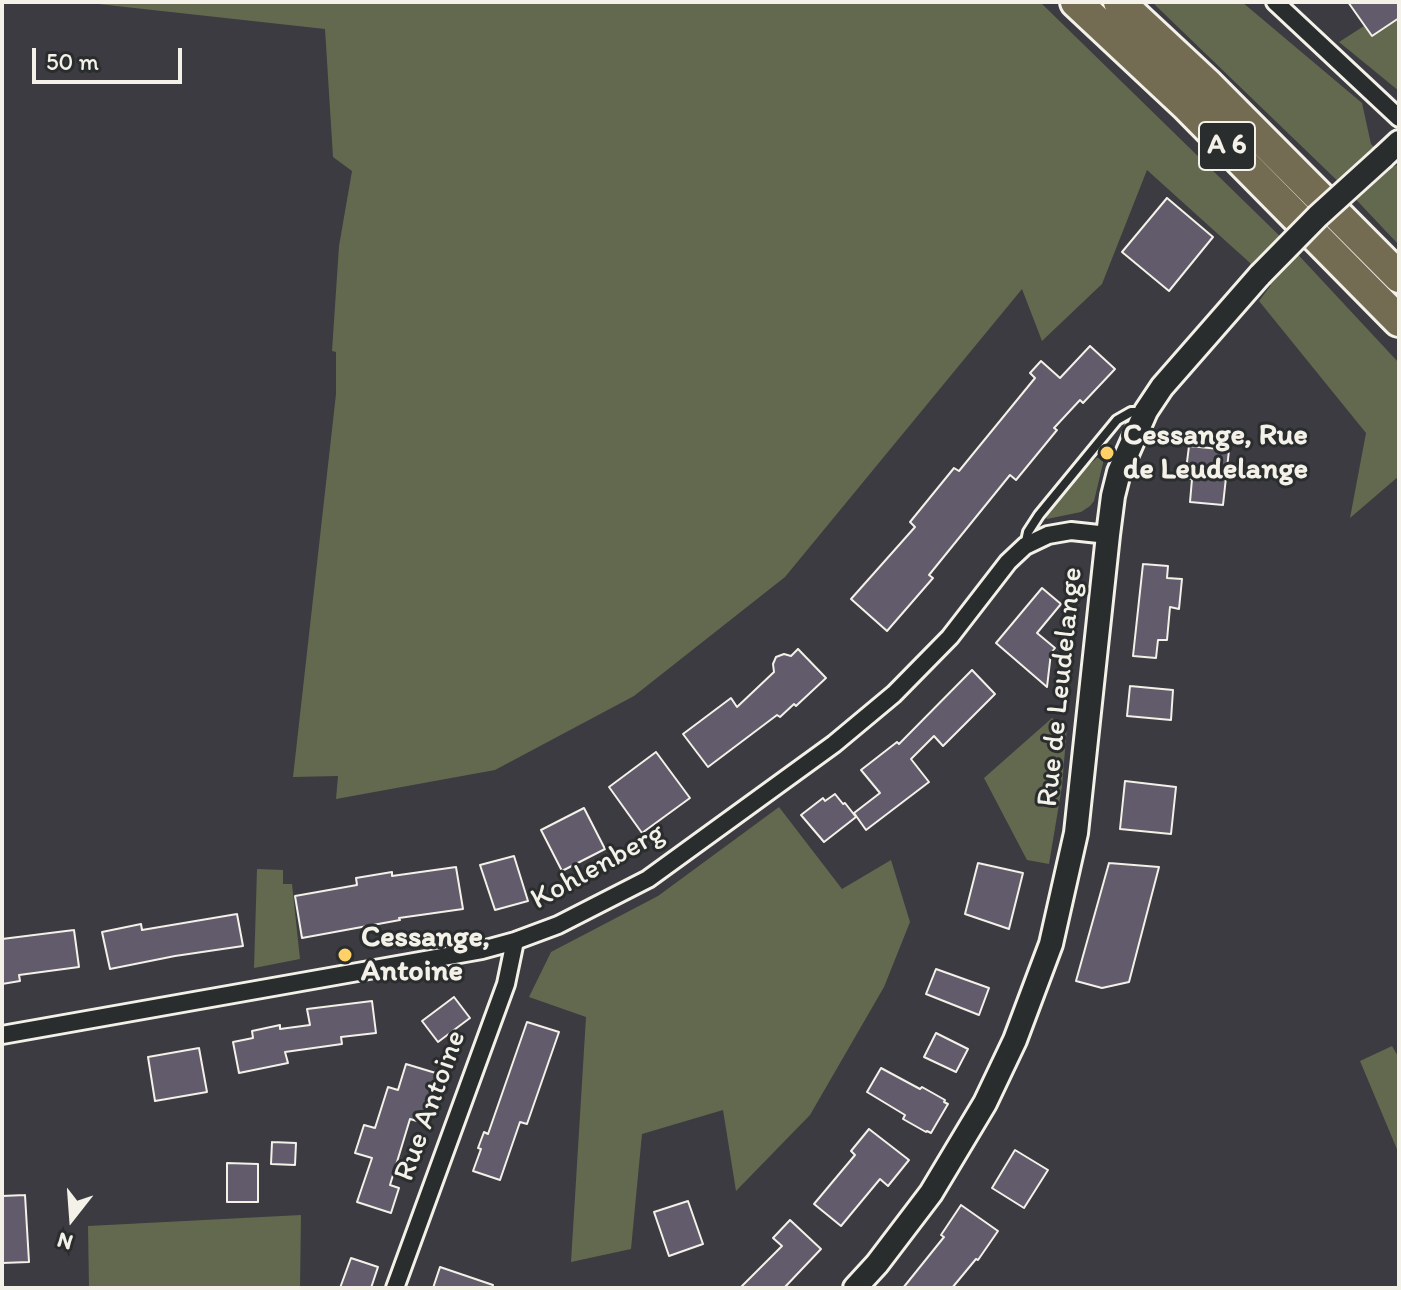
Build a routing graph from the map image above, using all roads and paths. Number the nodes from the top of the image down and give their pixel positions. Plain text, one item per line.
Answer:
1 (1076, 2) edge
2 (1119, 2) edge
3 (1275, 2) edge
4 (1399, 118) edge
5 (1391, 150) edge
6 (1399, 277) edge
7 (1399, 321) edge
8 (1146, 411) junction
9 (1108, 535) junction
10 (1025, 546) junction
11 (515, 941) junction
12 (2, 1035) edge
13 (395, 1288) edge
14 (855, 1288) edge

1 - 7 highway, A 6
2 - 6 highway, A 6
3 - 4 street
5 - 8 main road, Rue de Leudelange, bridge
8 - 9 main road, Rue de Leudelange
8 - 10 lane
9 - 10 street, Kohlenberg
9 - 14 main road, Rue de Leudelange
10 - 11 street, Kohlenberg
11 - 12 street, Kohlenberg
11 - 13 street, Rue Antoine

